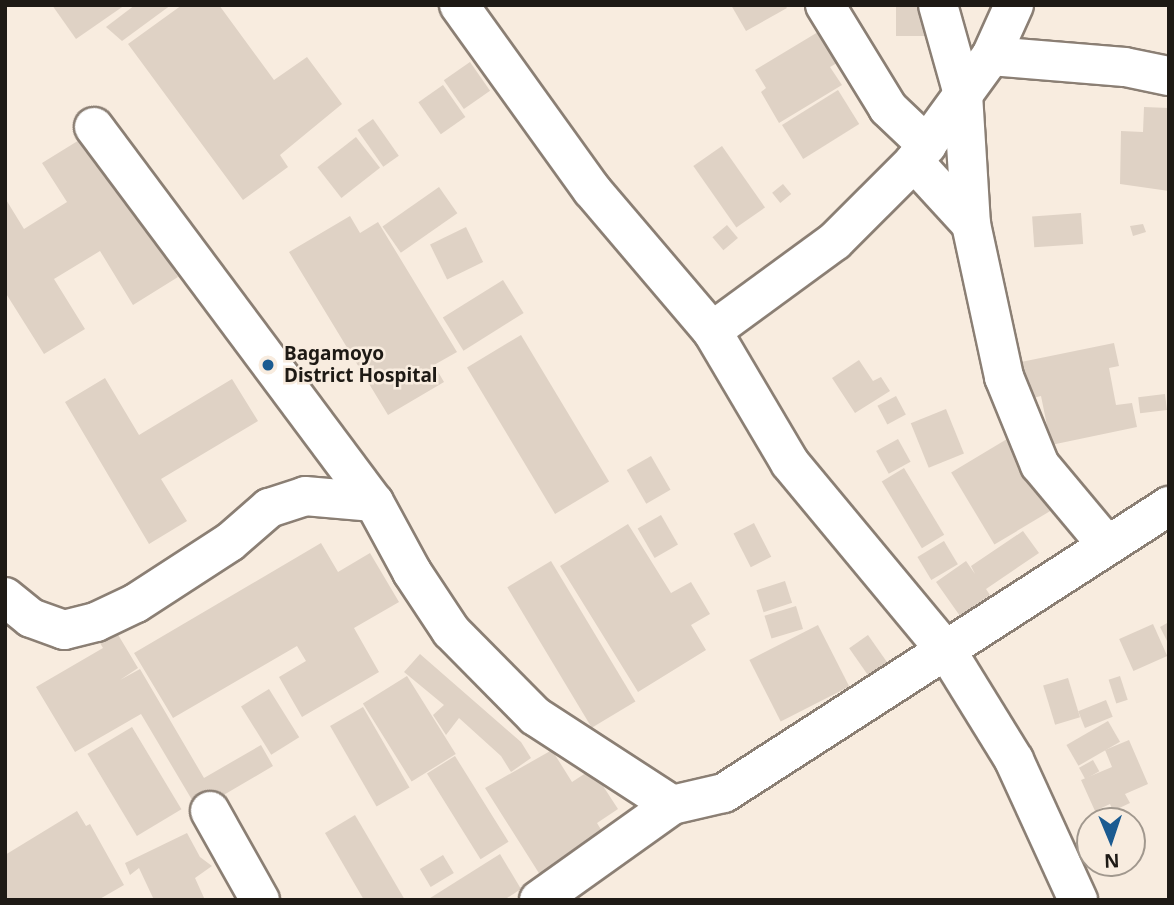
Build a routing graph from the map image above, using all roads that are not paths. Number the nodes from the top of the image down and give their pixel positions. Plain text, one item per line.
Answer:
1 (459, 5) edge
2 (825, 5) edge
3 (938, 5) edge
4 (1013, 5) edge
5 (991, 56) junction
6 (1169, 76) edge
7 (963, 93) junction
8 (94, 127) dead end
9 (920, 153) junction
10 (971, 224) junction
11 (712, 331) junction
12 (374, 502) junction
13 (1169, 506) edge
14 (1106, 544) junction
15 (5, 597) edge
16 (948, 653) junction
17 (672, 805) junction
18 (210, 811) dead end
19 (260, 900) edge
20 (539, 900) edge
21 (1078, 900) edge

1 - 11 street
2 - 9 street
3 - 7 street
4 - 5 street
5 - 6 street
5 - 7 street
7 - 9 street
7 - 10 street
8 - 12 street
9 - 10 street
9 - 11 street
10 - 14 street
11 - 16 street
12 - 15 street
12 - 17 street
13 - 14 street
14 - 16 street
16 - 17 street
16 - 21 street
17 - 20 street
18 - 19 street

